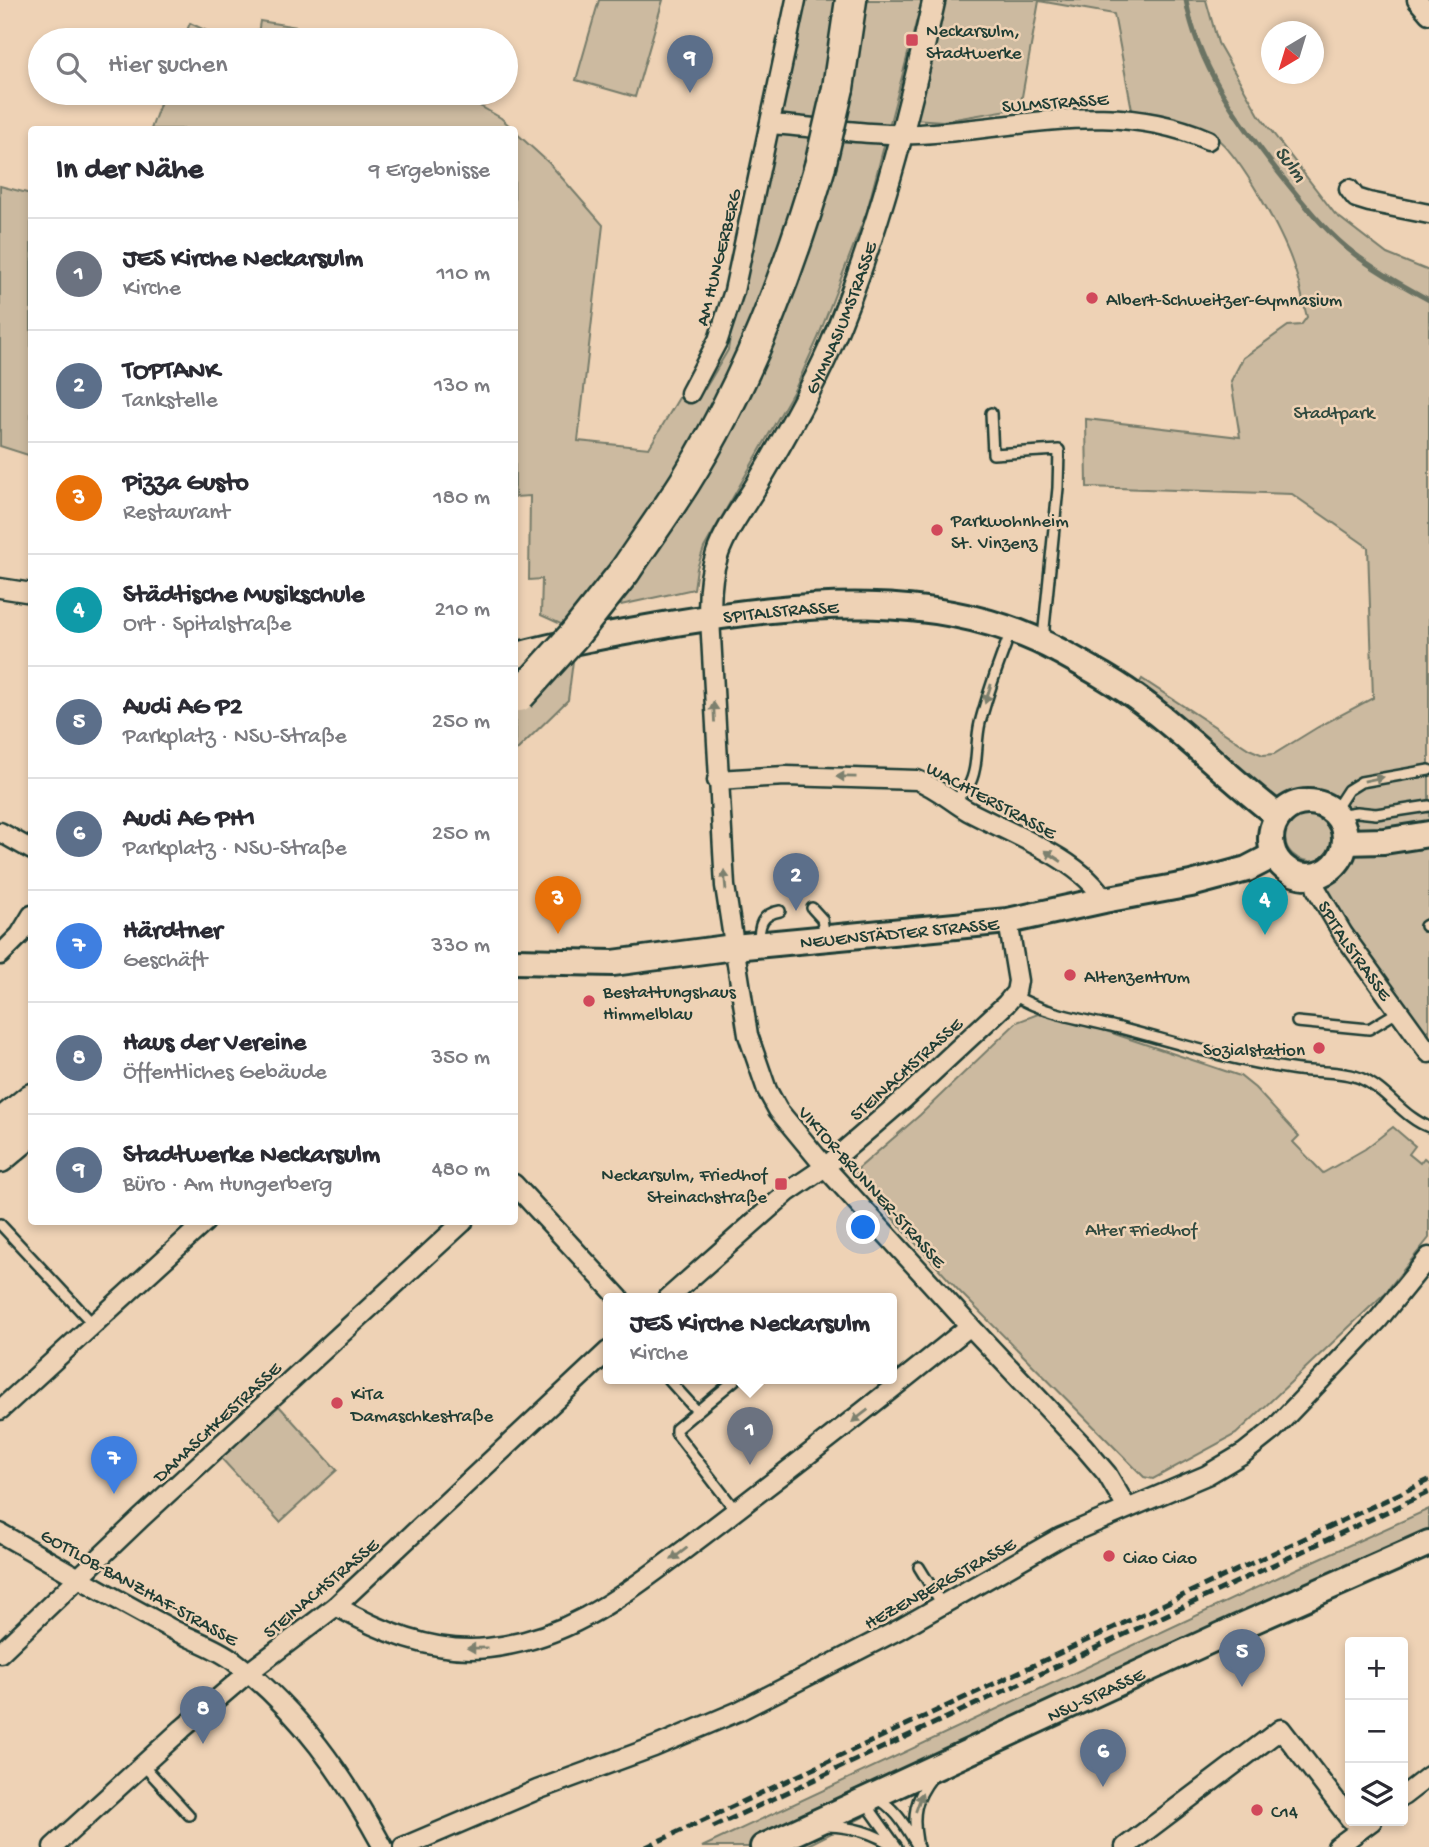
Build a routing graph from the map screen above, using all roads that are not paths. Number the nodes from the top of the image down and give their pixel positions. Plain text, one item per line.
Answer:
1 (796, 0) edge
2 (851, 0) edge
3 (934, 0) edge
4 (1417, 0) edge
5 (1429, 14) edge
6 (770, 124) junction
7 (901, 134) junction
8 (1208, 140) dead end
9 (1349, 189) dead end
10 (1429, 214) edge
11 (690, 393) dead end
12 (991, 413) dead end
13 (0, 588) edge
14 (28, 592) edge
15 (710, 618) junction
16 (1011, 629) junction
17 (1045, 645) junction
18 (518, 655) edge
19 (518, 698) edge
20 (1429, 770) edge
21 (717, 780) junction
22 (952, 801) junction
23 (1429, 806) edge
24 (1334, 814) junction
25 (1278, 816) junction
26 (0, 832) edge
27 (1429, 834) edge
28 (1345, 842) junction
29 (28, 848) edge
30 (1274, 855) junction
31 (1313, 876) junction
32 (1104, 900) junction
33 (812, 908) dead end
34 (780, 911) dead end
35 (1008, 921) junction
36 (28, 922) edge
37 (825, 939) junction
38 (759, 945) junction
39 (734, 947) junction
40 (0, 955) edge
41 (518, 961) edge
42 (1014, 995) junction
43 (1399, 1011) junction
44 (1297, 1022) dead end
45 (1429, 1053) edge
46 (23, 1111) edge
47 (1429, 1127) edge
48 (0, 1157) edge
49 (825, 1167) junction
50 (518, 1188) edge
51 (0, 1224) edge
52 (202, 1225) edge
53 (460, 1225) edge
54 (1429, 1257) edge
55 (614, 1293) edge
56 (674, 1293) edge
57 (93, 1324) junction
58 (970, 1326) junction
59 (603, 1356) edge
60 (673, 1384) edge
61 (730, 1384) edge
62 (897, 1384) edge
63 (897, 1384) edge
64 (0, 1409) edge
65 (697, 1411) junction
66 (1127, 1508) junction
67 (736, 1511) junction
68 (0, 1533) edge
69 (1429, 1542) edge
70 (919, 1567) dead end
71 (79, 1577) junction
72 (336, 1606) junction
73 (943, 1606) junction
74 (0, 1653) edge
75 (249, 1672) junction
76 (942, 1763) junction
77 (143, 1765) junction
78 (1429, 1776) edge
79 (1408, 1792) edge
80 (872, 1795) junction
81 (1345, 1807) edge
82 (189, 1815) dead end
83 (807, 1826) junction
84 (1355, 1826) edge
85 (53, 1847) edge
86 (383, 1847) edge
87 (403, 1847) edge
88 (763, 1847) edge
89 (896, 1847) edge
90 (918, 1847) edge
91 (1125, 1847) edge
92 (1337, 1847) edge

1 - 6 street, AM HUNGERBERG
2 - 19 highway, bridge
3 - 7 street, GYMNASIUMSTRASSE
4 - 5 street
6 - 7 street
6 - 11 street, AM HUNGERBERG
7 - 8 street, SULMSTRASSE
7 - 15 street, GYMNASIUMSTRASSE
9 - 10 street
12 - 17 lane
13 - 14 street
15 - 16 main road, SPITALSTRASSE
15 - 18 main road, SPITALSTRASSE
21 -> 15 street, VIKTOR-BRUNNER-STRASSE
16 - 17 main road, SPITALSTRASSE
16 -> 22 lane
17 - 25 main road, SPITALSTRASSE
24 -> 20 lane
22 -> 21 street, WACHTERSTRASSE
39 -> 21 street, VIKTOR-BRUNNER-STRASSE
32 -> 22 street, WACHTERSTRASSE
23 - 24 lane
24 - 25 main road
24 - 28 main road
25 - 30 main road
26 - 29 street
27 - 28 main road
28 - 31 main road
30 - 31 main road
30 - 32 main road, NEUENSTÄDTER STRASSE
31 - 43 street, SPITALSTRASSE
32 - 35 main road, NEUENSTÄDTER STRASSE
33 - 37 lane
34 - 38 lane
35 - 37 main road, NEUENSTÄDTER STRASSE
35 - 42 street
36 - 40 street
37 - 38 main road, NEUENSTÄDTER STRASSE
38 - 39 main road, NEUENSTÄDTER STRASSE
39 - 41 main road, NEUENSTÄDTER STRASSE
39 - 49 street, VIKTOR-BRUNNER-STRASSE
42 - 47 lane
42 - 49 street, STEINACHSTRASSE
43 - 44 lane
43 - 45 street, SPITALSTRASSE
46 - 48 highway
49 - 56 street, STEINACHSTRASSE
49 - 58 street, VIKTOR-BRUNNER-STRASSE
50 - 55 street
51 - 57 lane
52 - 57 street
53 - 71 street, DAMASCHKESTRASSE
54 - 66 street, HEZENBERGSTRASSE
57 - 64 street
58 -> 62 street
58 - 66 street, VIKTOR-BRUNNER-STRASSE
59 - 72 street, STEINACHSTRASSE
60 - 65 lane
61 - 65 lane
63 -> 67 street
65 - 67 lane
66 - 73 street, HEZENBERGSTRASSE
67 -> 72 street
68 - 71 street, GOTTLOB-BANZHAF-STRASSE
69 - 76 main road, NSU-STRASSE
70 - 73 lane
71 - 74 street, DAMASCHKESTRASSE
71 - 75 street, GOTTLOB-BANZHAF-STRASSE
72 - 75 street, STEINACHSTRASSE
73 - 87 street, HEZENBERGSTRASSE
75 - 77 street, STEINACHSTRASSE
75 - 86 street, GOTTLOB-BANZHAF-STRASSE
76 - 80 main road, NSU-STRASSE
90 -> 76 lane
77 - 82 lane
77 - 85 street, STEINACHSTRASSE
78 - 79 street
80 - 83 main road, NSU-STRASSE
80 - 89 lane
80 - 90 lane
81 - 91 street
83 - 88 main road, NSU-STRASSE
83 - 89 lane
84 - 92 street

